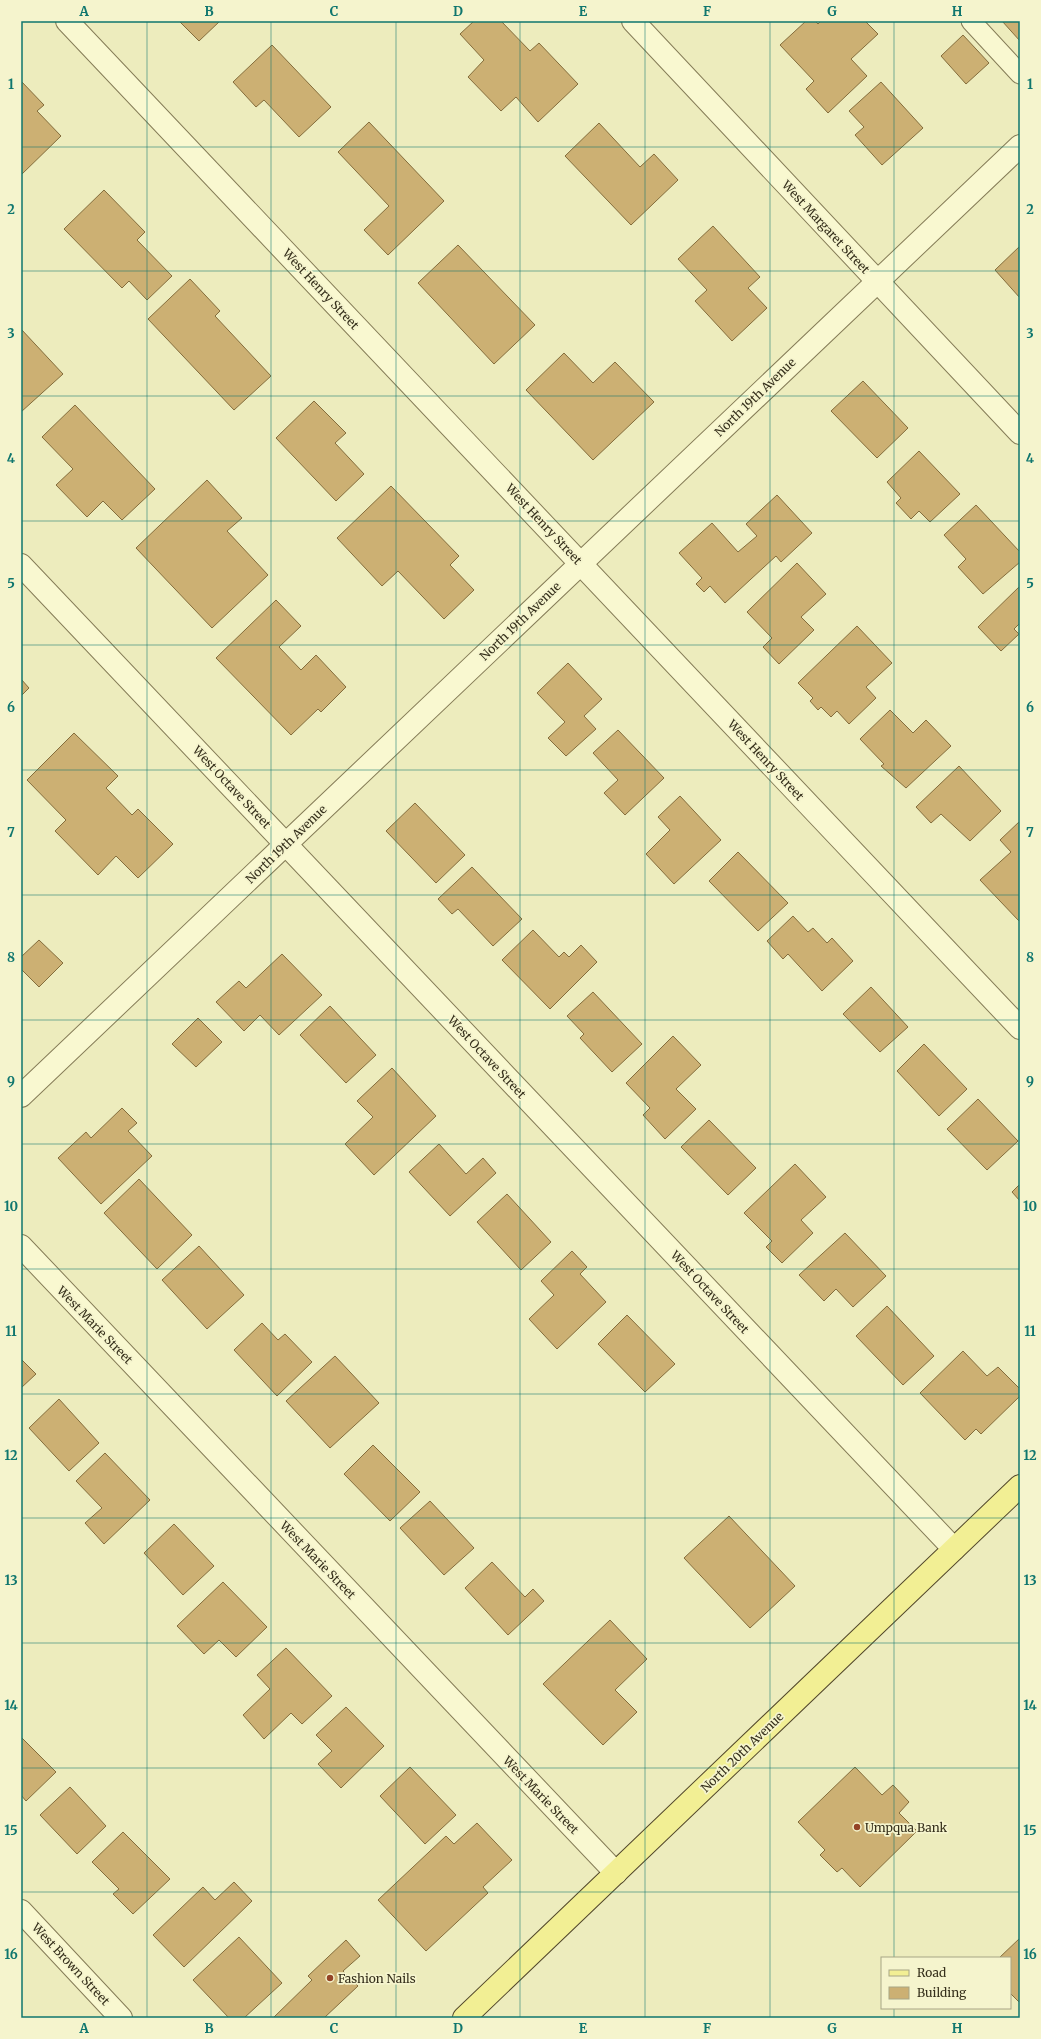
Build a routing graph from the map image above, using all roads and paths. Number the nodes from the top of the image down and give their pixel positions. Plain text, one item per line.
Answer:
1 (67, 21) edge
2 (632, 21) edge
3 (971, 21) edge
4 (1020, 74) edge
5 (1020, 146) edge
6 (877, 281) junction
7 (1020, 433) edge
8 (581, 564) junction
9 (21, 565) edge
10 (285, 844) junction
11 (1020, 1028) edge
12 (21, 1096) edge
13 (21, 1246) edge
14 (1020, 1486) edge
15 (954, 1549) junction
16 (616, 1873) junction
17 (21, 1911) edge
18 (121, 2018) edge
19 (464, 2018) edge

1 - 8 street, West Henry Street
2 - 6 street, West Margaret Street
3 - 4 lane
5 - 6 street, North 19th Avenue
6 - 7 street, West Margaret Street
6 - 8 street, North 19th Avenue
8 - 10 street, North 19th Avenue
8 - 11 street, West Henry Street
9 - 10 street, West Octave Street
10 - 12 street, North 19th Avenue
10 - 15 street, West Octave Street
13 - 16 street, West Marie Street
14 - 15 main road, North 20th Avenue
15 - 16 main road, North 20th Avenue
16 - 19 main road, North 20th Avenue
17 - 18 street, West Brown Street

